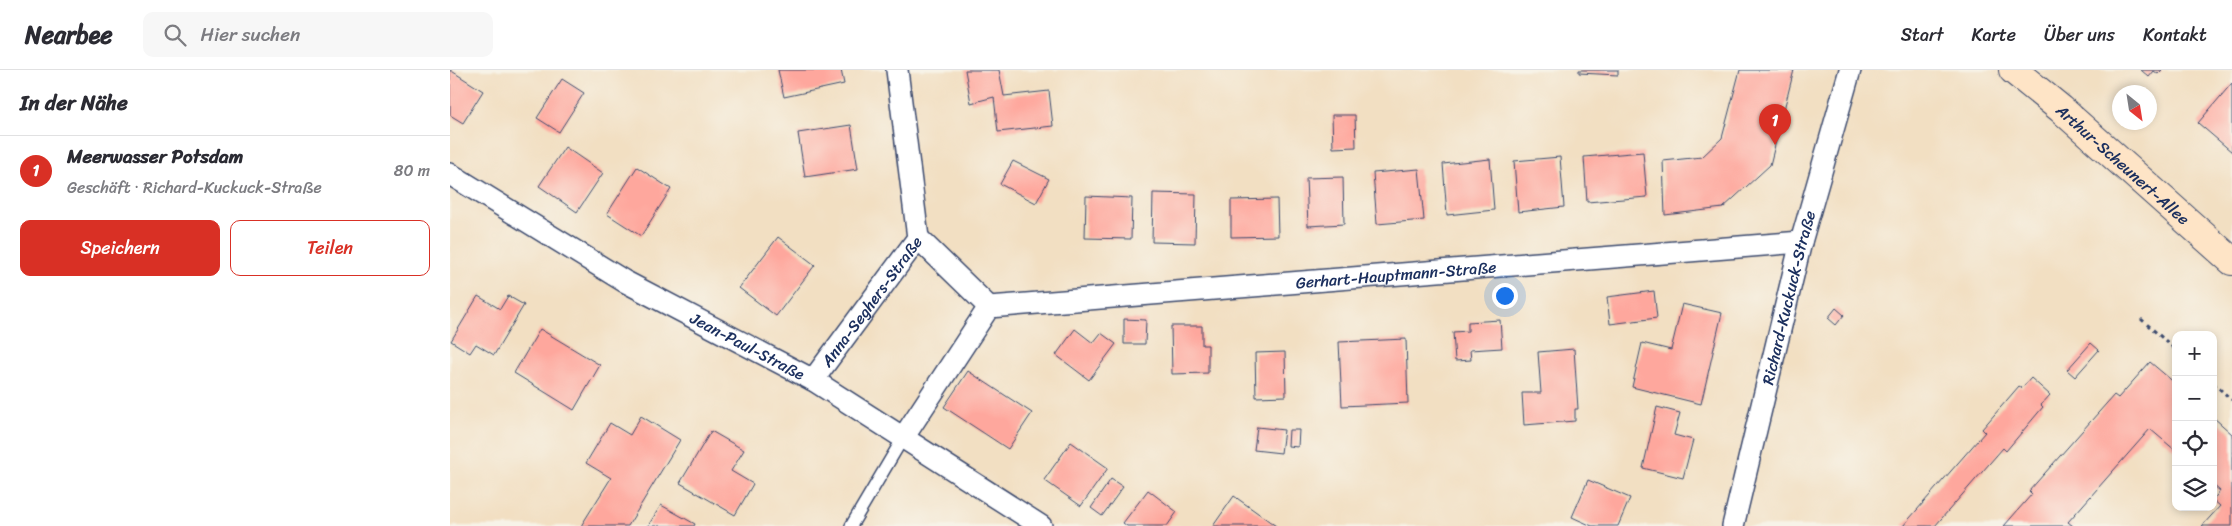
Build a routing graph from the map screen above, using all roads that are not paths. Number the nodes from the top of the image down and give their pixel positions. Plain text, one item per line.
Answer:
1 (897, 70) edge
2 (1850, 70) edge
3 (2013, 70) edge
4 (450, 174) edge
5 (918, 238) junction
6 (1802, 242) junction
7 (2232, 260) edge
8 (989, 307) junction
9 (813, 380) junction
10 (904, 438) junction
11 (851, 526) edge
12 (1041, 526) edge
13 (1733, 526) edge

1 - 5 street, Anna-Seghers-Straße
2 - 6 street, Richard-Kuckuck-Straße
3 - 7 main road, Arthur-Scheunert-Allee
4 - 9 street, Jean-Paul-Straße
5 - 8 street
5 - 9 street, Anna-Seghers-Straße
6 - 8 street, Gerhart-Hauptmann-Straße
6 - 13 street, Richard-Kuckuck-Straße
8 - 10 street
9 - 10 street, Jean-Paul-Straße
10 - 11 lane
10 - 12 street, Jean-Paul-Straße

